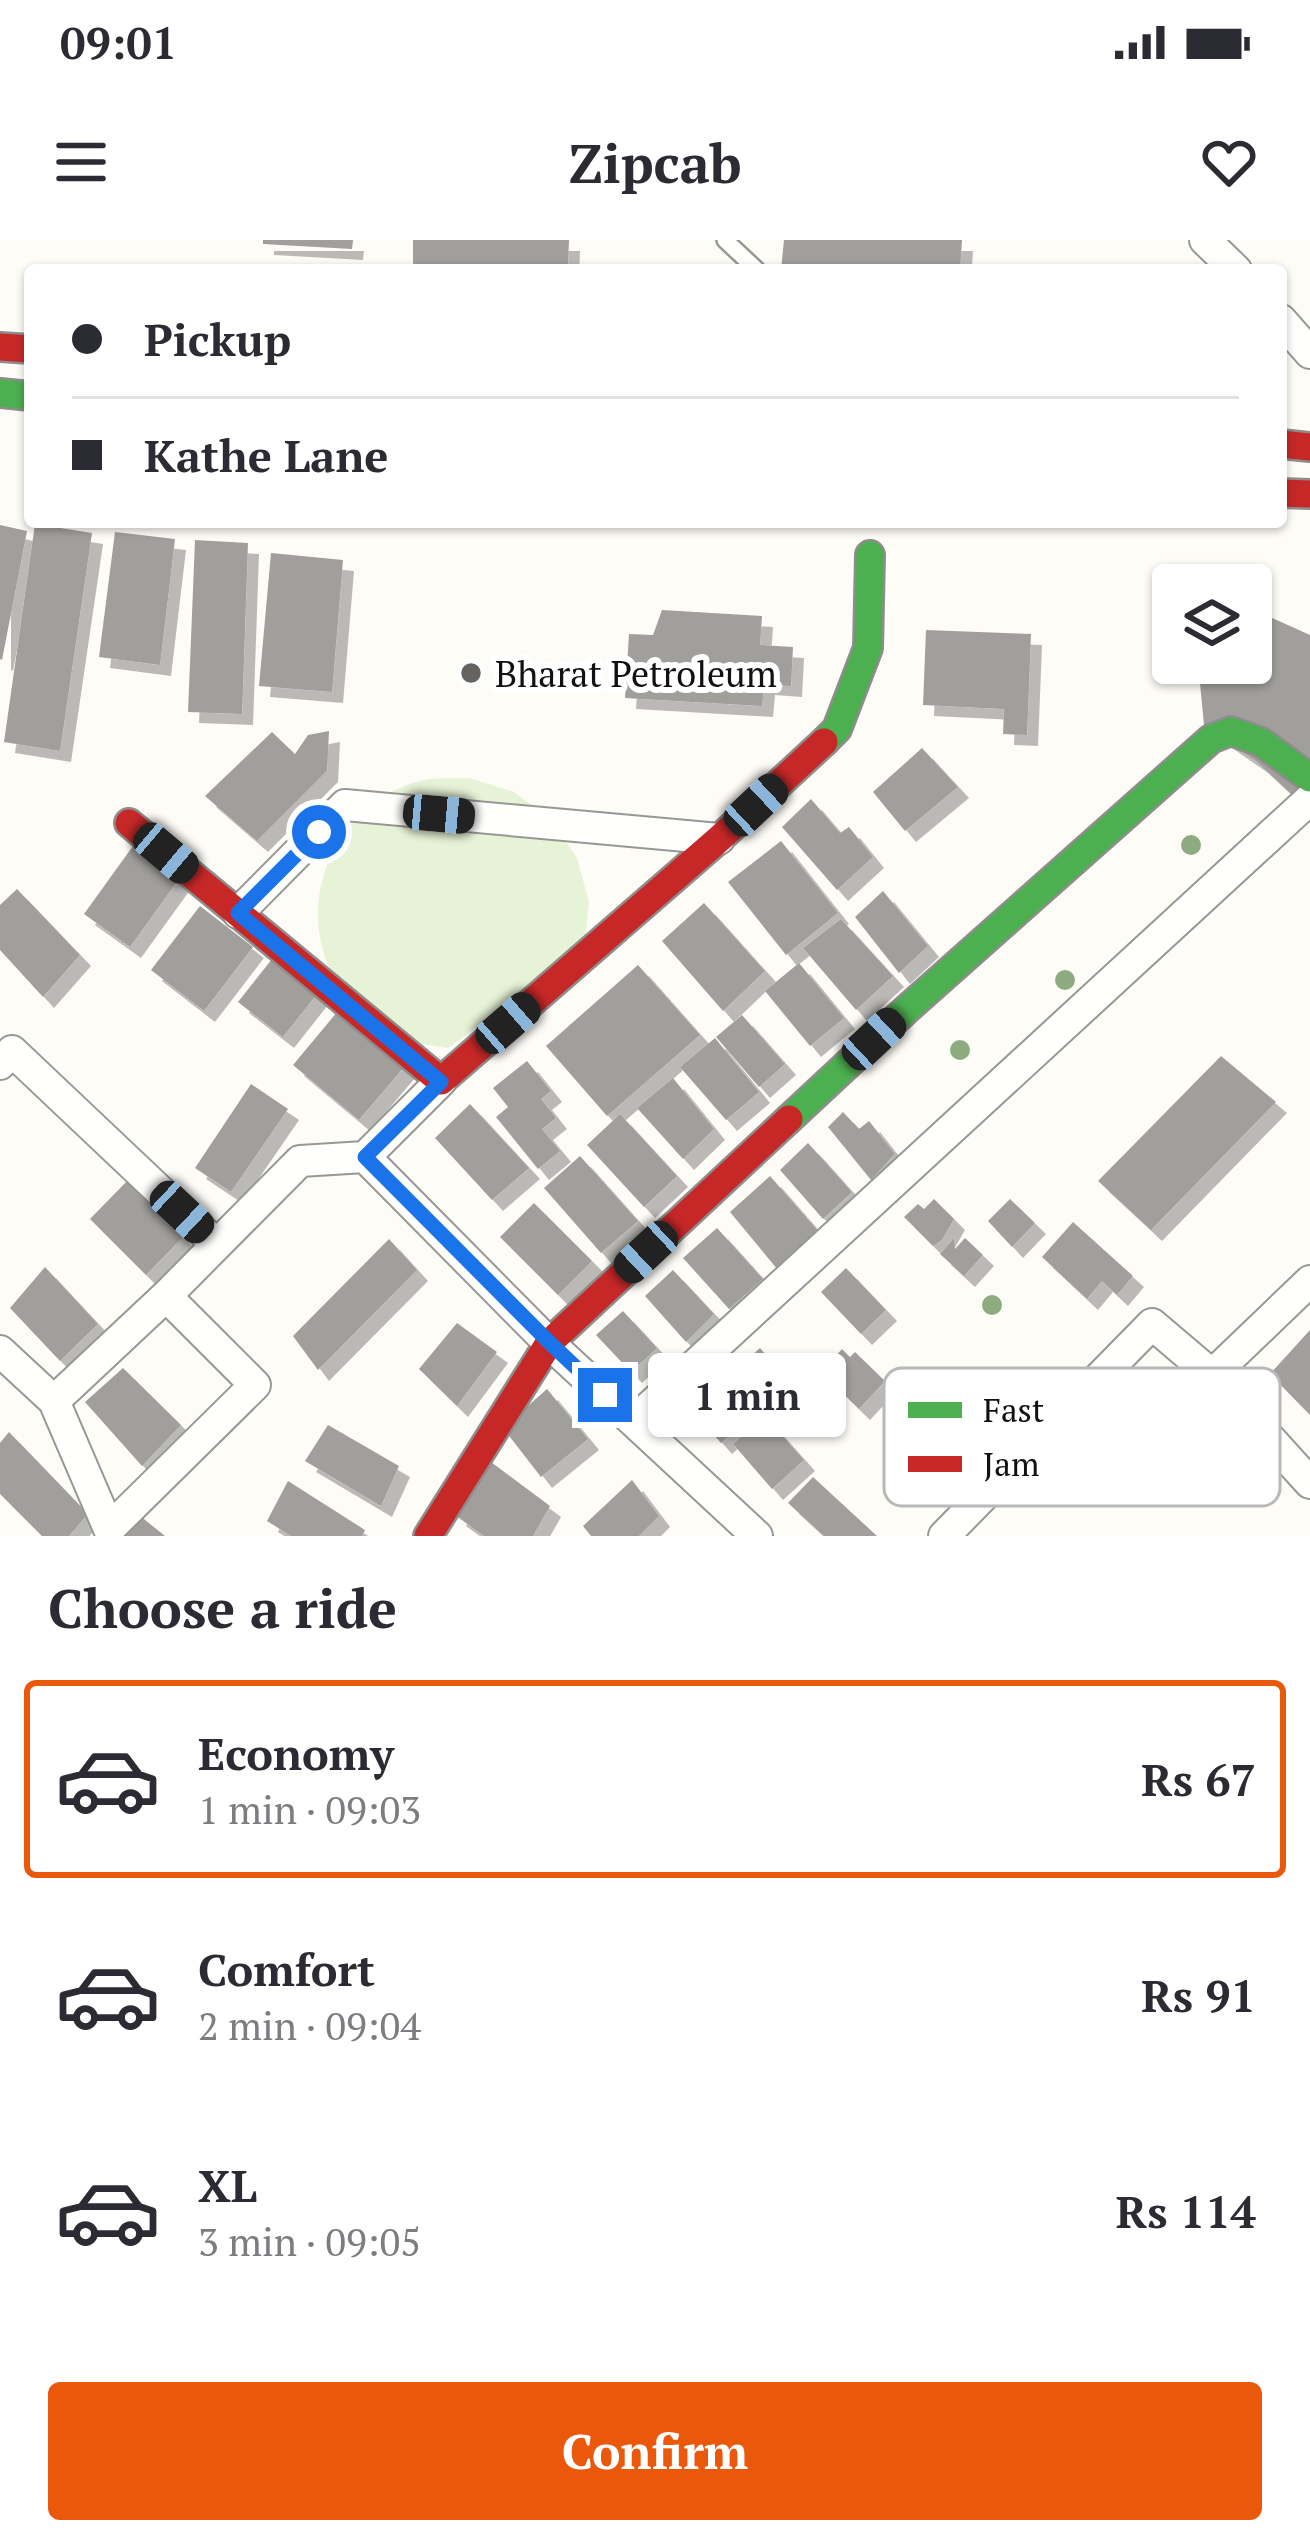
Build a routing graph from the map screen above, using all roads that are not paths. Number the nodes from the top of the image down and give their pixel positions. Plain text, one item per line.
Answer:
1 (725, 240) edge
2 (1205, 240) edge
3 (751, 264) edge
4 (1230, 264) edge
5 (1287, 327) edge
6 (1310, 353) edge
7 (870, 555) dead end
8 (1310, 778) edge
9 (1310, 799) edge
10 (130, 823) dead end
11 (719, 839) junction
12 (238, 913) junction
13 (0, 1064) edge
14 (441, 1082) junction
15 (365, 1157) junction
16 (216, 1244) junction
17 (1310, 1281) edge
18 (166, 1296) junction
19 (549, 1342) junction
20 (0, 1351) edge
21 (1109, 1368) edge
22 (1204, 1368) edge
23 (1219, 1368) edge
24 (54, 1401) junction
25 (634, 1421) junction
26 (1280, 1450) edge
27 (1310, 1483) edge
28 (973, 1506) edge
29 (106, 1533) edge
30 (428, 1536) edge
31 (758, 1536) edge
32 (944, 1536) edge

1 - 3 lane
2 - 4 street
5 - 6 street
7 - 11 main road
8 - 19 main road
9 - 25 street
10 - 12 main road
11 - 12 street
11 - 14 main road
12 - 14 main road
13 - 16 street
14 - 15 street
15 - 16 street
15 - 19 street
16 - 18 street
17 - 23 street
18 - 24 street
18 - 29 street
19 - 25 street
19 - 30 main road
20 - 24 street
21 - 22 street
24 - 29 street
25 - 31 street
26 - 27 street
28 - 32 street

